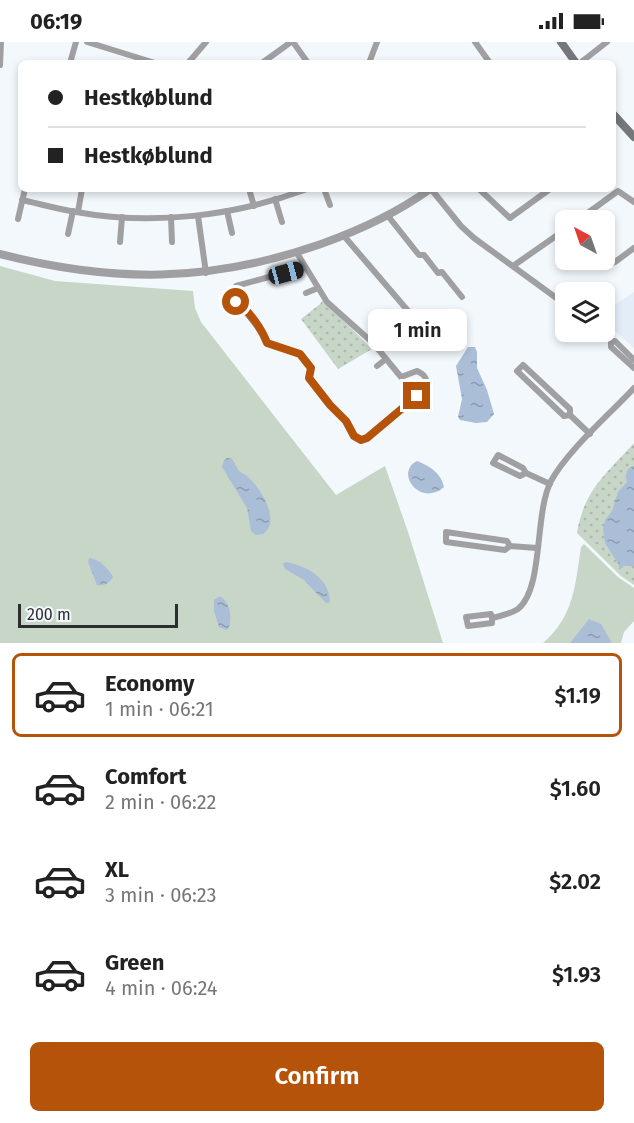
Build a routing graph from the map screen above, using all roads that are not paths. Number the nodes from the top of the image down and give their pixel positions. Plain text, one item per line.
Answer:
1 (1, 42) edge
2 (76, 42) edge
3 (87, 42) edge
4 (122, 42) edge
5 (206, 42) edge
6 (292, 42) edge
7 (377, 42) edge
8 (561, 42) edge
9 (607, 42) edge
10 (476, 44) edge
11 (118, 50) junction
12 (471, 51) dead end
13 (71, 60) edge
14 (146, 60) edge
15 (191, 60) edge
16 (271, 60) edge
17 (306, 60) edge
18 (370, 60) edge
19 (488, 60) edge
20 (576, 60) edge
21 (582, 60) edge
22 (0, 65) edge
23 (616, 117) edge
24 (634, 137) edge
25 (24, 192) edge
26 (81, 192) edge
27 (250, 192) edge
28 (297, 192) edge
29 (325, 192) edge
30 (426, 192) edge
31 (433, 192) edge
32 (482, 192) edge
33 (546, 192) edge
34 (275, 199) junction
35 (22, 200) junction
36 (634, 202) edge
37 (330, 205) dead end
38 (254, 206) junction
39 (592, 210) edge
40 (227, 211) junction
41 (75, 212) junction
42 (198, 216) junction
43 (388, 216) junction
44 (122, 217) junction
45 (171, 217) junction
46 (18, 219) dead end
47 (282, 222) dead end
48 (68, 234) dead end
49 (232, 234) dead end
50 (344, 236) junction
51 (555, 237) edge
52 (120, 242) dead end
53 (172, 242) dead end
54 (634, 248) edge
55 (297, 253) junction
56 (0, 254) edge
57 (615, 262) edge
58 (513, 266) junction
59 (305, 267) junction
60 (206, 273) junction
61 (318, 288) junction
62 (306, 293) dead end
63 (555, 296) edge
64 (462, 297) dead end
65 (421, 326) dead end
66 (386, 359) junction
67 (634, 360) edge
68 (377, 366) dead end
69 (634, 368) edge
70 (634, 388) edge
71 (570, 415) junction
72 (590, 434) junction
73 (526, 473) junction
74 (550, 484) junction
75 (510, 546) junction
76 (537, 548) junction
77 (492, 618) dead end

1 - 22 street
2 - 13 street
3 - 11 street
4 - 11 street
5 - 15 street
6 - 16 street
6 - 17 street
7 - 18 street
8 - 20 main road
9 - 21 street
10 - 12 street
10 - 19 street
11 - 14 street
23 - 24 main road
25 - 35 street
26 - 41 street
27 - 38 street
28 - 34 street
29 - 37 street
30 - 43 street
31 - 58 street
32 - 33 street
34 - 38 street
34 - 47 street
35 - 41 street
35 - 46 street
36 - 39 street
38 - 40 street
40 - 42 street
40 - 49 street
41 - 44 street
41 - 48 street
42 - 45 street
42 - 60 street
43 - 50 street
43 - 64 street
44 - 45 street
44 - 52 street
45 - 53 street
50 - 55 street
50 - 65 street
51 - 58 street
54 - 57 street
55 - 59 street
55 - 60 street
56 - 60 street
58 - 63 street
59 - 61 street
59 - 66 street
61 - 62 street
61 - 66 street
66 - 68 street
67 - 69 street
70 - 72 street
71 - 71 street
71 - 72 street
72 - 74 street
73 - 73 street
73 - 74 street
74 - 76 street
75 - 75 street
75 - 76 street
76 - 77 street

